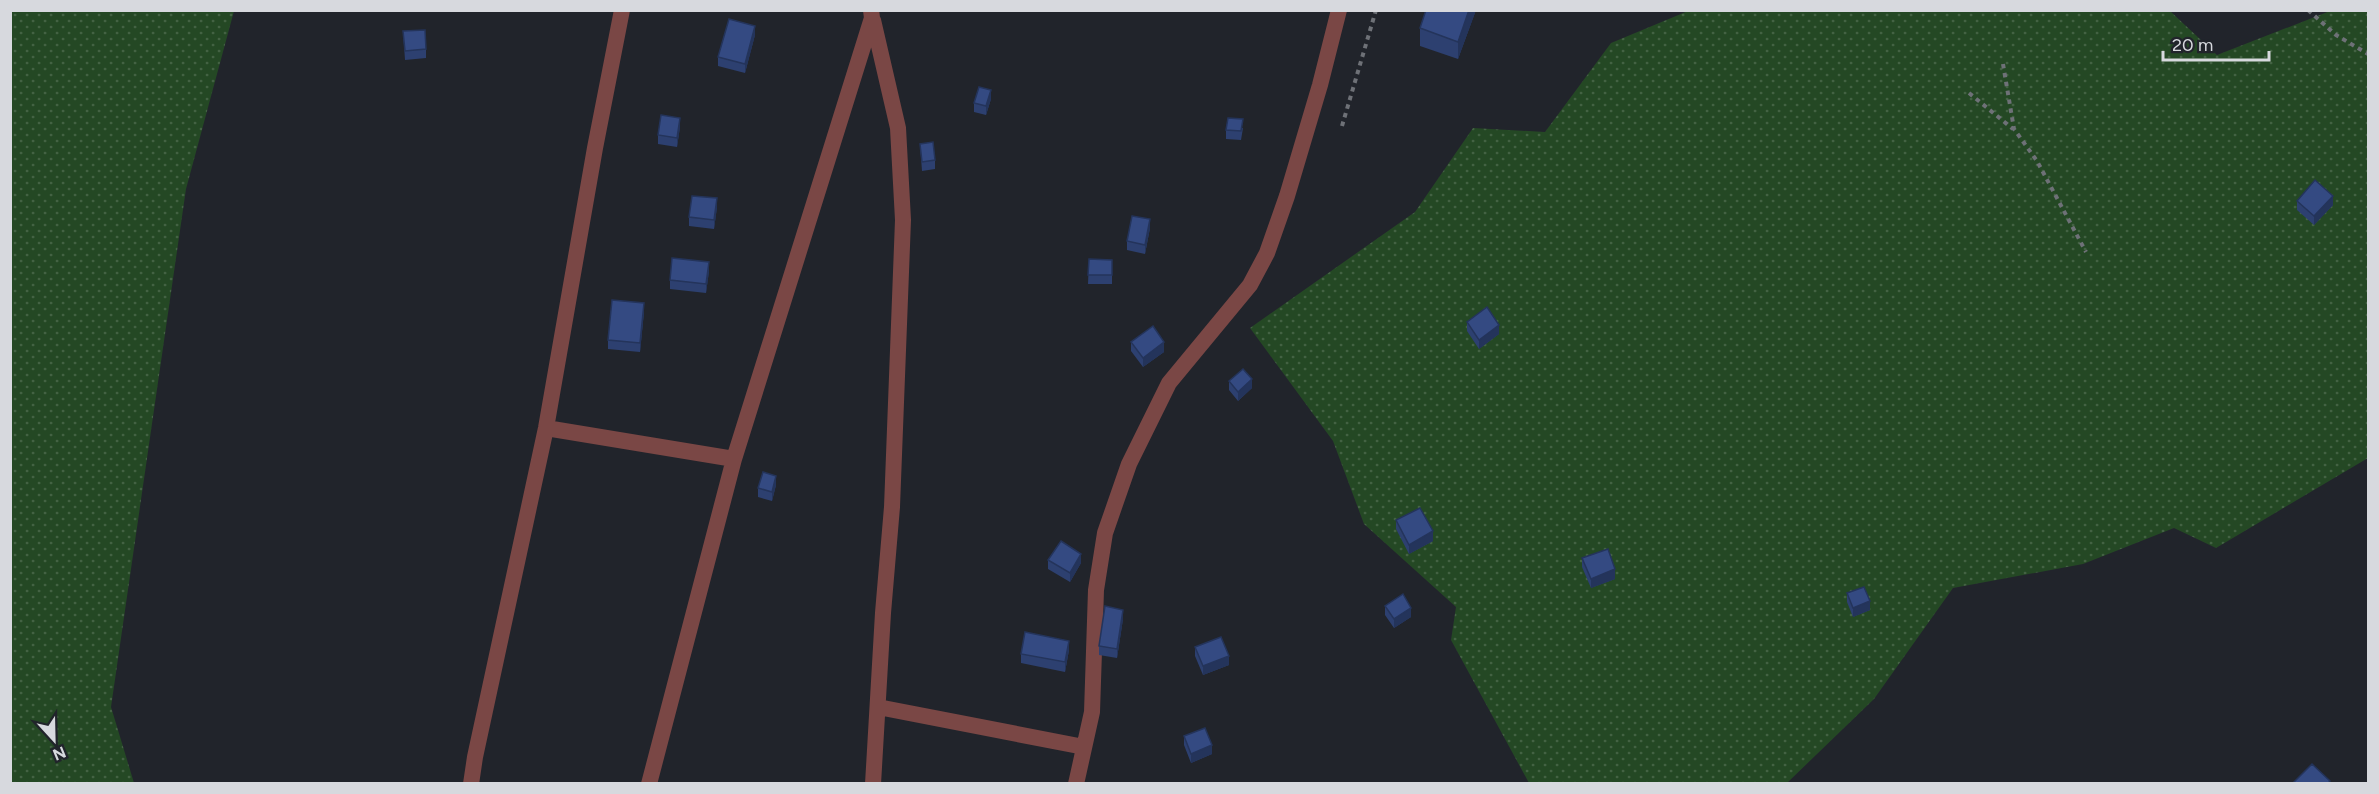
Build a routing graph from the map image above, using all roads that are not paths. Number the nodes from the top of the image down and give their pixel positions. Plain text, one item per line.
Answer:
1 (622, 10) edge
2 (1339, 10) edge
3 (873, 13) edge
4 (546, 428) junction
5 (734, 459) junction
6 (878, 707) junction
7 (1084, 747) junction
8 (471, 783) edge
9 (649, 783) edge
10 (873, 783) edge
11 (1076, 783) edge

1 - 4 street
2 - 7 street
3 - 5 street
3 - 6 street
4 - 5 street
4 - 8 street
5 - 9 street
6 - 7 street
6 - 10 street
7 - 11 street

